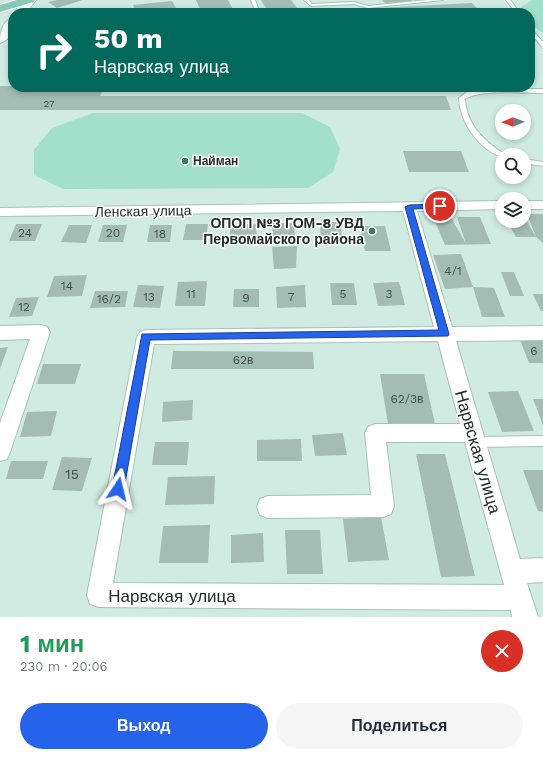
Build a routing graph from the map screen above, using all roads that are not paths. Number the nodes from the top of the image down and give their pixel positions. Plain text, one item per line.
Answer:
1 (10, 0) edge
2 (30, 0) edge
3 (306, 0) edge
4 (441, 0) edge
5 (508, 0) edge
6 (0, 3) edge
7 (24, 8) edge
8 (514, 8) edge
9 (0, 9) edge
10 (8, 29) edge
11 (535, 36) edge
12 (0, 39) edge
13 (543, 46) edge
14 (481, 92) edge
15 (495, 150) edge
16 (531, 163) edge
17 (543, 164) edge
18 (495, 205) edge
19 (531, 205) edge
20 (543, 205) edge
21 (409, 207) junction
22 (0, 212) edge
23 (0, 333) edge
24 (543, 333) edge
25 (445, 334) junction
26 (475, 437) junction
27 (543, 441) edge
28 (0, 452) edge
29 (268, 507) dead end
30 (543, 570) edge
31 (512, 571) junction
32 (522, 608) edge

1 - 6 main road
2 - 7 street
2 - 9 main road
3 - 4 lane
5 - 8 lane
10 - 12 street
11 - 13 lane
14 - 15 lane
16 - 17 lane
18 - 21 street, Ленская улица
19 - 20 street
21 - 22 street, Ленская улица
21 - 25 street, Нарвская улица
23 - 28 street
24 - 25 street, Нарвская улица
25 - 26 street, Нарвская улица
25 - 32 street, Нарвская улица
26 - 27 lane
26 - 29 street
26 - 31 street, Нарвская улица
30 - 31 street
31 - 32 street, Нарвская улица

